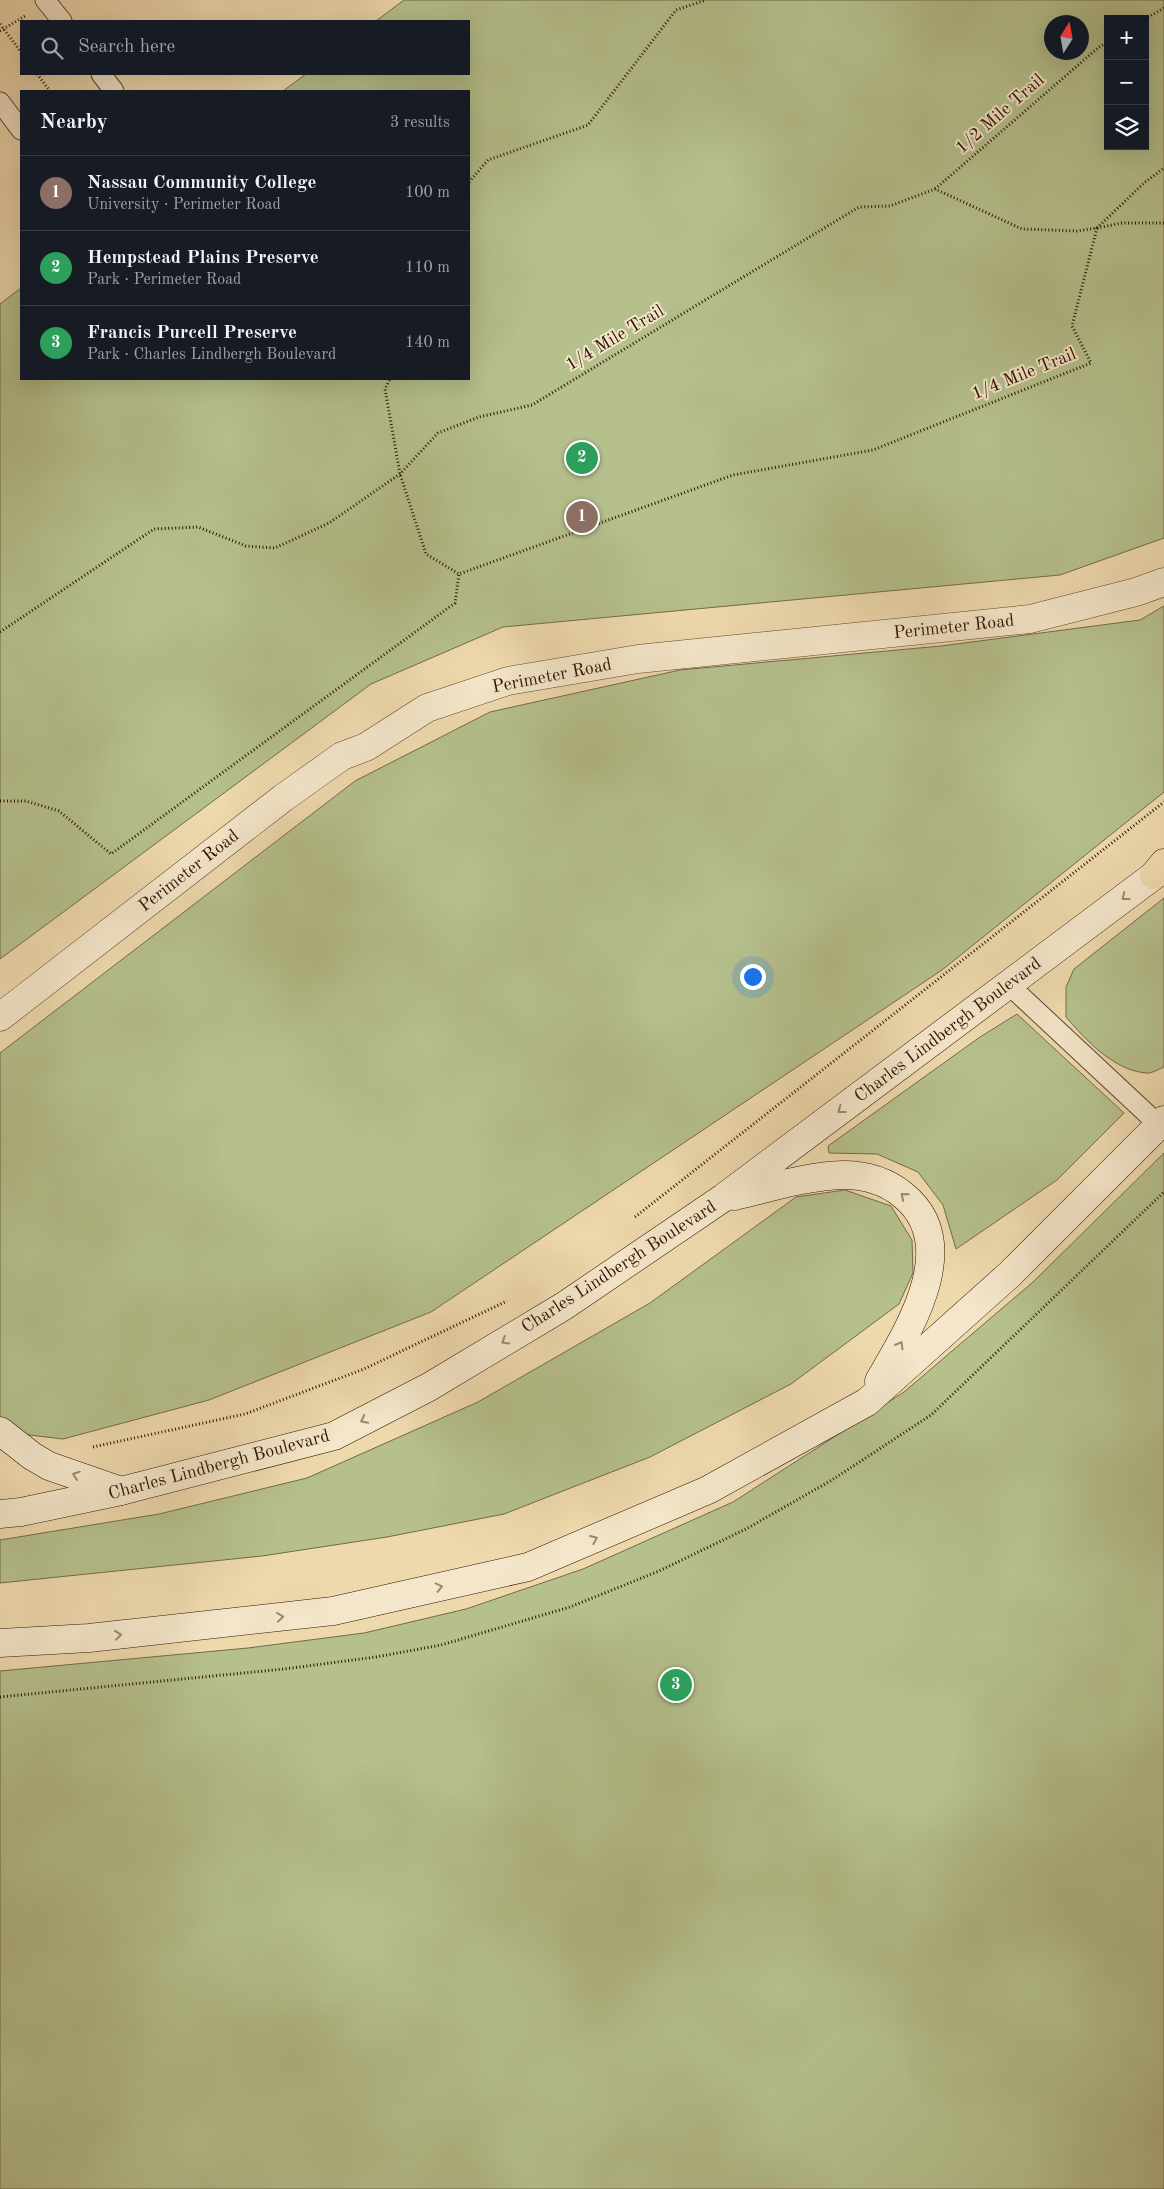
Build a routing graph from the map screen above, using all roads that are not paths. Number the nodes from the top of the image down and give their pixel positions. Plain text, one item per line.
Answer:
1 (45, 0) edge
2 (61, 20) edge
3 (103, 75) edge
4 (113, 90) edge
5 (0, 102) edge
6 (20, 129) edge
7 (1164, 582) edge
8 (1161, 869) edge
9 (1009, 985) junction
10 (2, 1014) edge
11 (1161, 1123) edge
12 (723, 1198) junction
13 (867, 1402) junction
14 (0, 1431) edge
15 (121, 1491) junction
16 (0, 1514) edge
17 (89, 1638) junction
18 (0, 1643) edge
19 (0, 1656) edge

1 - 2 lane
3 - 4 lane
5 - 6 lane
7 - 10 main road, Perimeter Road
8 -> 9 main road, Charles Lindbergh Boulevard
9 - 11 lane
9 -> 12 main road, Charles Lindbergh Boulevard
11 - 13 main road
13 -> 12 main road
12 -> 15 main road, Charles Lindbergh Boulevard
17 -> 13 main road
15 -> 14 main road
15 - 16 main road, Charles Lindbergh Boulevard
17 - 18 main road
17 - 19 main road

